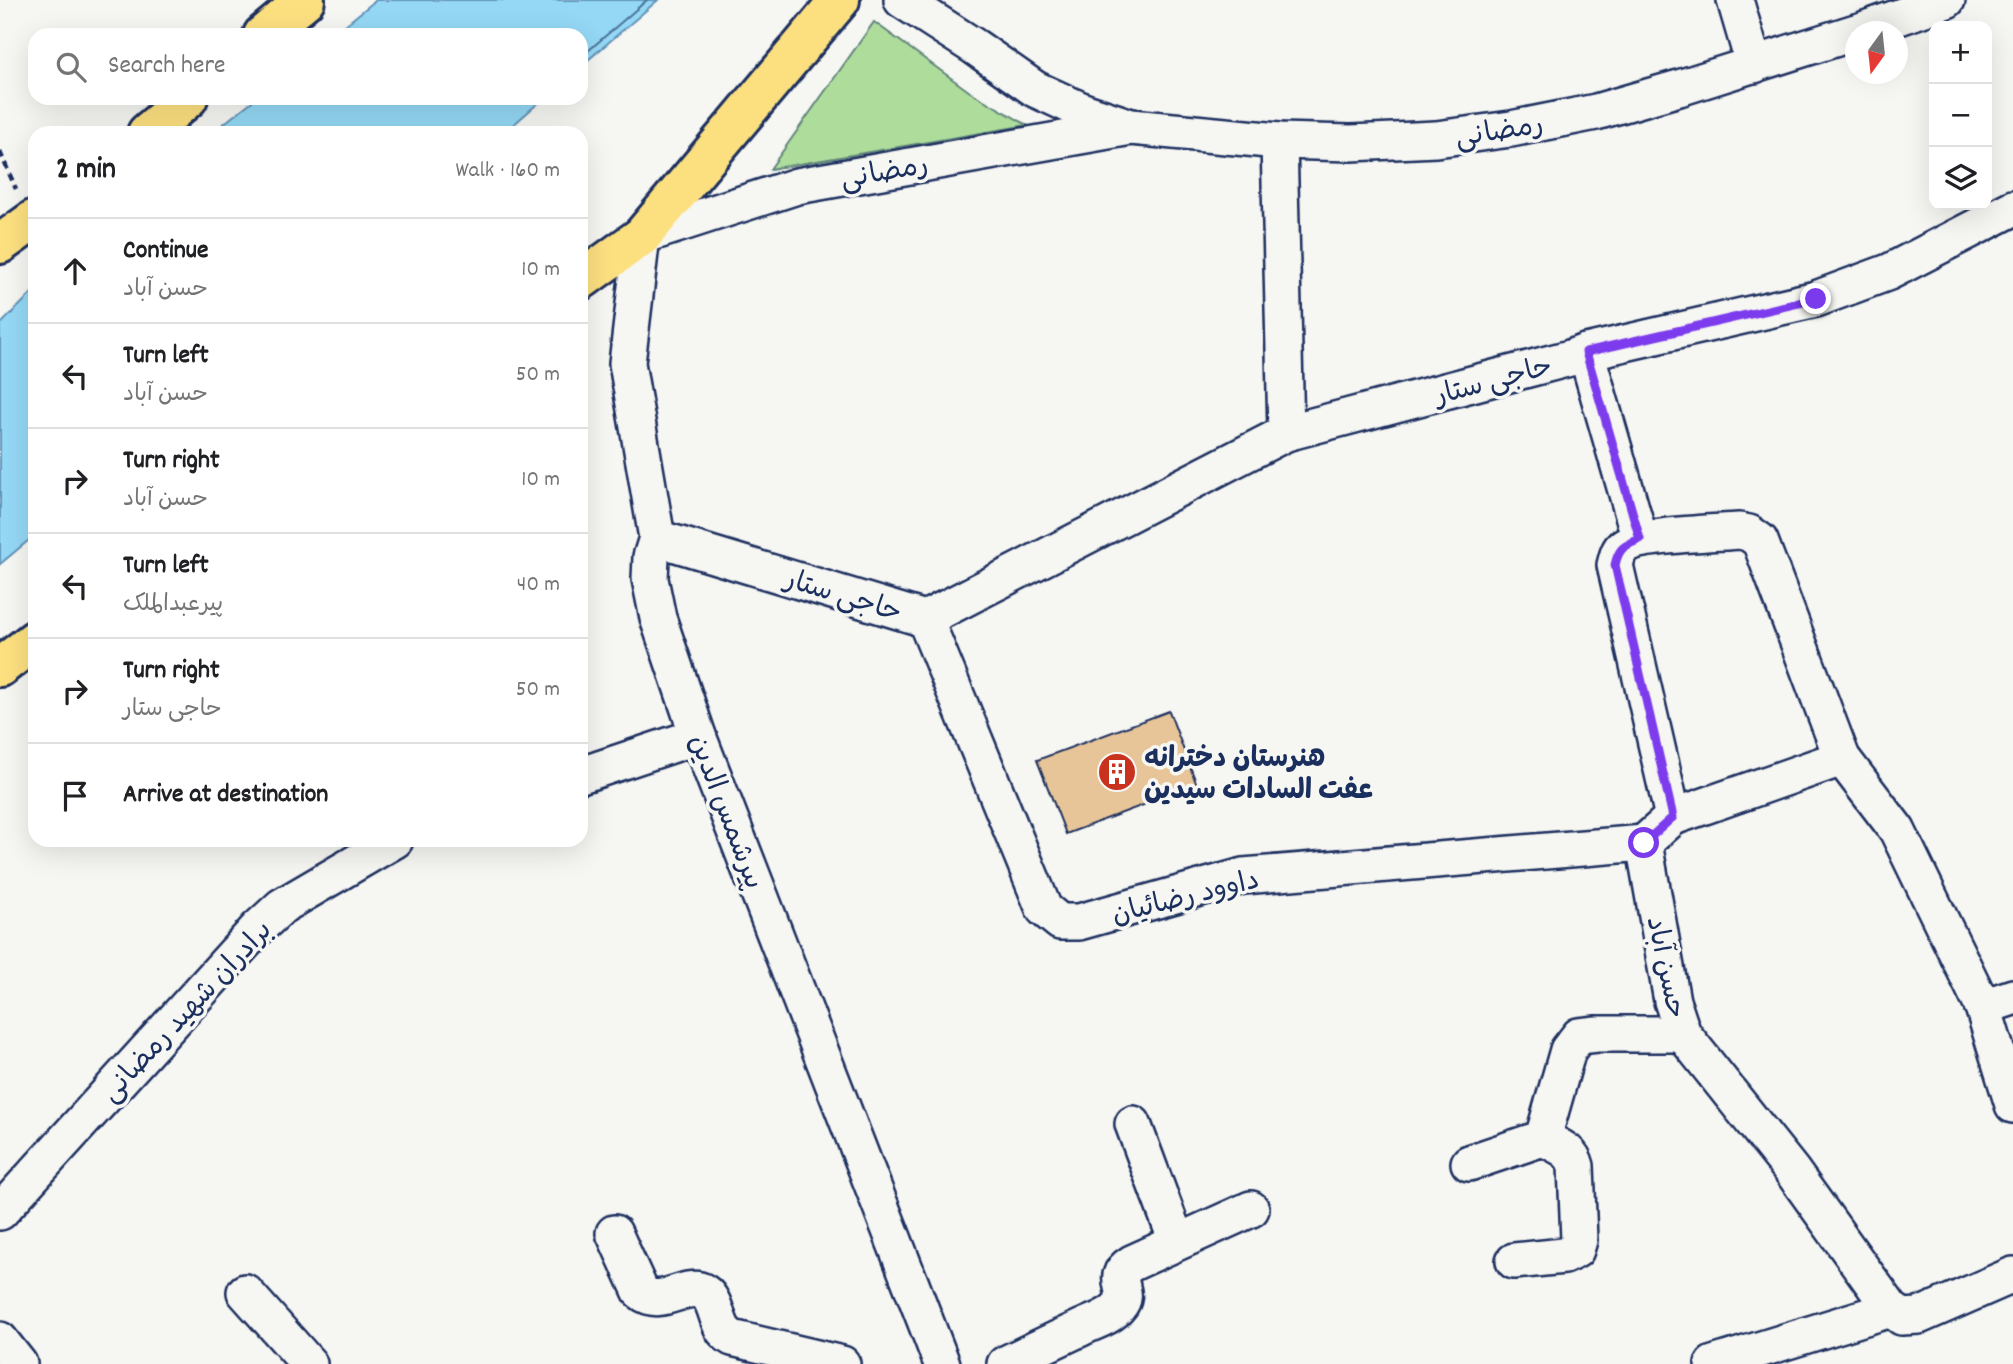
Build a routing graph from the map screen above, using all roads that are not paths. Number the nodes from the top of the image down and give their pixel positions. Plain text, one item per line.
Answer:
1 (305, 0) edge
2 (840, 0) edge
3 (902, 0) edge
4 (1735, 0) edge
5 (1947, 0) edge
6 (1909, 7) edge
7 (1879, 21) edge
8 (271, 28) edge
9 (1845, 36) edge
10 (1754, 65) junction
11 (180, 105) edge
12 (155, 126) edge
13 (1131, 127) junction
14 (1279, 141) junction
15 (2013, 208) edge
16 (28, 224) edge
17 (642, 236) junction
18 (0, 244) edge
19 (588, 275) edge
20 (1586, 352) junction
21 (1286, 433) junction
22 (657, 538) junction
23 (1640, 539) junction
24 (925, 619) junction
25 (28, 645) edge
26 (0, 667) edge
27 (698, 736) junction
28 (1842, 758) junction
29 (588, 773) edge
30 (1673, 817) junction
31 (1644, 843) junction
32 (384, 847) edge
33 (1998, 1002) edge
34 (1683, 1034) junction
35 (2013, 1105) edge
36 (1133, 1124) dead end
37 (1543, 1138) junction
38 (1469, 1163) dead end
39 (1251, 1209) dead end
40 (0, 1212) edge
41 (614, 1233) dead end
42 (1177, 1242) junction
43 (1514, 1261) dead end
44 (2013, 1275) edge
45 (245, 1292) dead end
46 (1891, 1309) junction
47 (0, 1340) edge
48 (19, 1364) edge
49 (309, 1364) edge
50 (842, 1364) edge
51 (942, 1364) edge
52 (1005, 1364) edge
53 (1713, 1364) edge

1 - 8 main road
2 - 17 main road
3 - 13 street, رمضانی
4 - 10 street
5 - 6 street, رمضانی
6 - 7 street, رمضانی
9 - 10 street, رمضانی
10 - 14 street, رمضانی
11 - 12 main road
13 - 14 street, رمضانی
13 - 17 street, رمضانی
14 - 21 street
15 - 20 street, حاجی ستار
16 - 18 main road
17 - 19 main road
17 - 22 street, پیرشمس الدین
20 - 21 street, حاجی ستار
20 - 23 street
21 - 24 street, حاجی ستار
22 - 24 street, حاجی ستار
22 - 27 street, پیرشمس الدین
23 - 28 street
23 - 30 street
24 - 31 street, داوود رضائیان
25 - 26 main road
27 - 29 street
27 - 51 street, پیرشمس الدین
28 - 30 street
28 - 33 street
30 - 31 street
31 - 34 street, حسن آباد
32 - 40 street, برادران شهید رمضانی
33 - 35 street
34 - 37 street
34 - 46 street, حسن آباد
36 - 42 street
37 - 38 street
37 - 43 street
39 - 42 street
41 - 50 street
42 - 52 street
44 - 46 street
45 - 49 street
46 - 53 street
47 - 48 street

